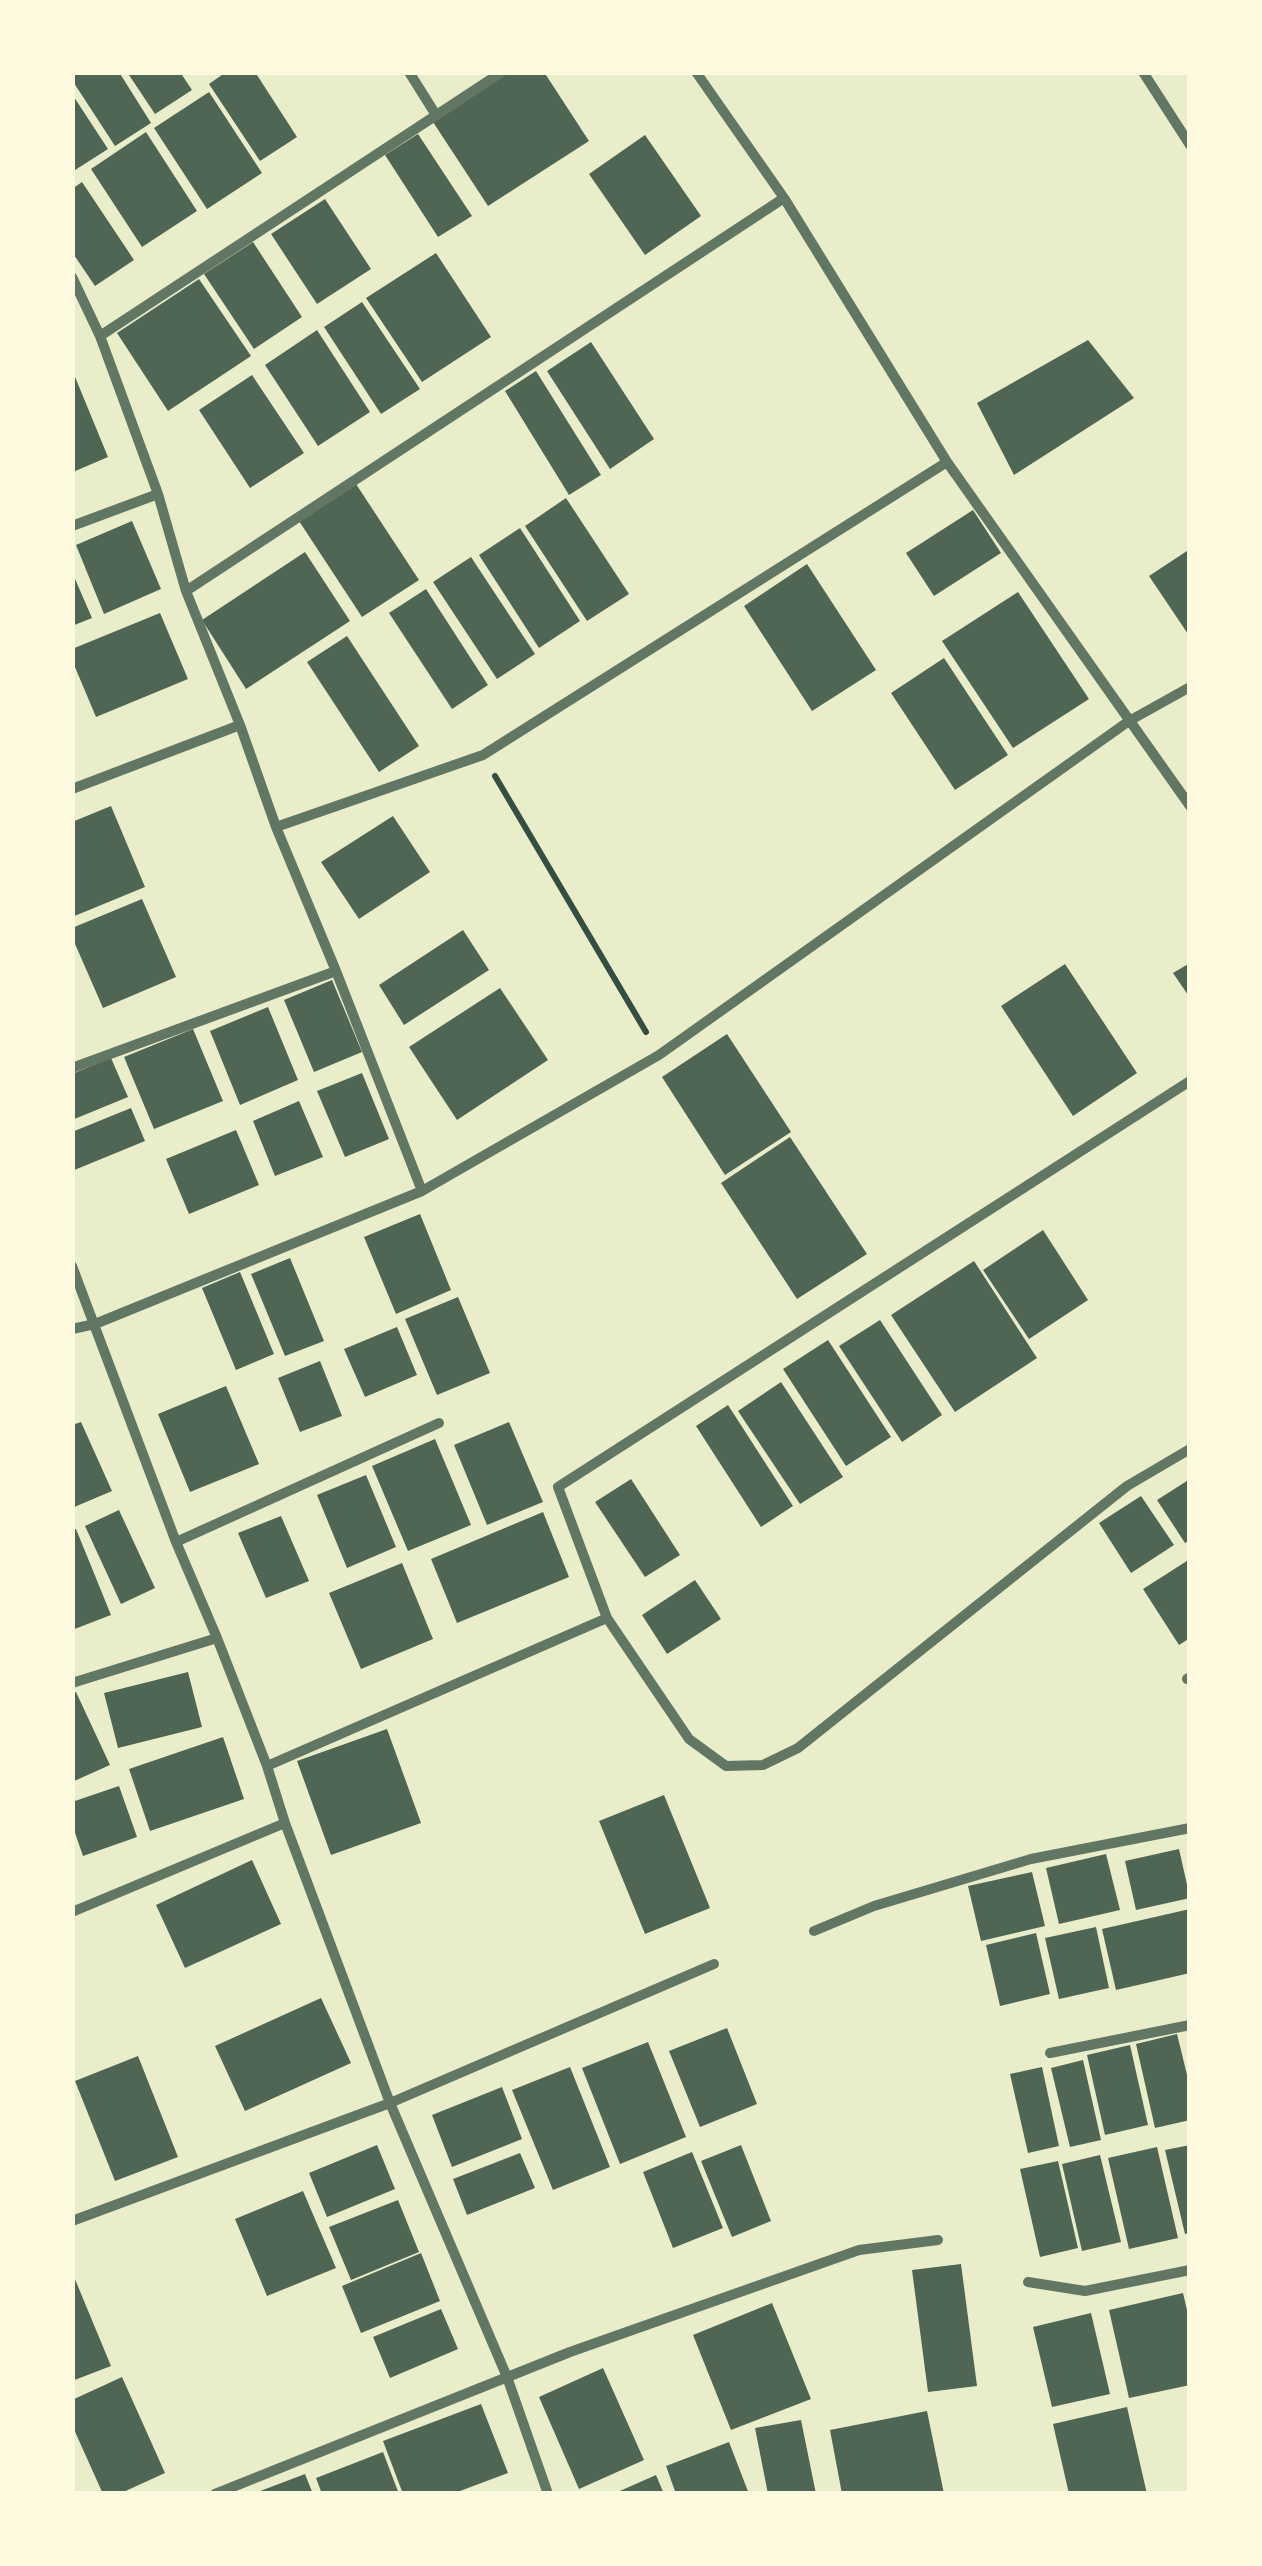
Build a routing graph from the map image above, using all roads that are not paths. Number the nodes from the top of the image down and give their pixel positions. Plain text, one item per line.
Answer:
1 (409, 72) edge
2 (502, 72) edge
3 (696, 72) edge
4 (1143, 72) edge
5 (436, 116) junction
6 (1190, 145) edge
7 (784, 198) junction
8 (72, 277) edge
9 (100, 336) junction
10 (947, 462) junction
11 (158, 494) junction
12 (72, 526) edge
13 (186, 590) junction
14 (1190, 687) edge
15 (1128, 721) junction
16 (240, 725) junction
17 (72, 789) edge
18 (1190, 806) edge
19 (276, 828) junction
20 (336, 970) junction
21 (72, 1068) edge
22 (1190, 1081) edge
23 (422, 1191) junction
24 (72, 1266) edge
25 (95, 1324) junction
26 (72, 1329) edge
27 (440, 1424) dead end
28 (1190, 1450) edge
29 (176, 1542) junction
30 (607, 1618) junction
31 (217, 1638) junction
32 (72, 1683) edge
33 (267, 1766) junction
34 (285, 1823) junction
35 (1190, 1828) edge
36 (72, 1912) edge
37 (814, 1931) dead end
38 (714, 1964) dead end
39 (1190, 2025) edge
40 (1050, 2054) dead end
41 (390, 2103) junction
42 (72, 2220) edge
43 (938, 2240) dead end
44 (1190, 2270) edge
45 (1028, 2282) dead end
46 (507, 2378) junction
47 (215, 2494) edge
48 (548, 2494) edge

1 - 5 street
2 - 5 street
3 - 7 street
4 - 6 street
5 - 9 street
7 - 10 street
7 - 13 street
8 - 9 street
9 - 11 street
10 - 15 street
10 - 19 street
11 - 12 street
11 - 13 street
13 - 16 street
14 - 15 street
15 - 18 street
15 - 23 street
16 - 17 street
16 - 19 street
19 - 20 street
20 - 21 street
20 - 23 street
22 - 30 street
23 - 25 street
24 - 25 street
25 - 26 street
25 - 29 street
27 - 29 street
28 - 30 street
29 - 31 street
30 - 33 street
31 - 32 street
31 - 33 street
33 - 34 street
34 - 36 street
34 - 41 street
35 - 37 street
38 - 41 street
39 - 40 street
41 - 42 street
41 - 46 street
43 - 46 street
44 - 45 street
46 - 47 street
46 - 48 street

